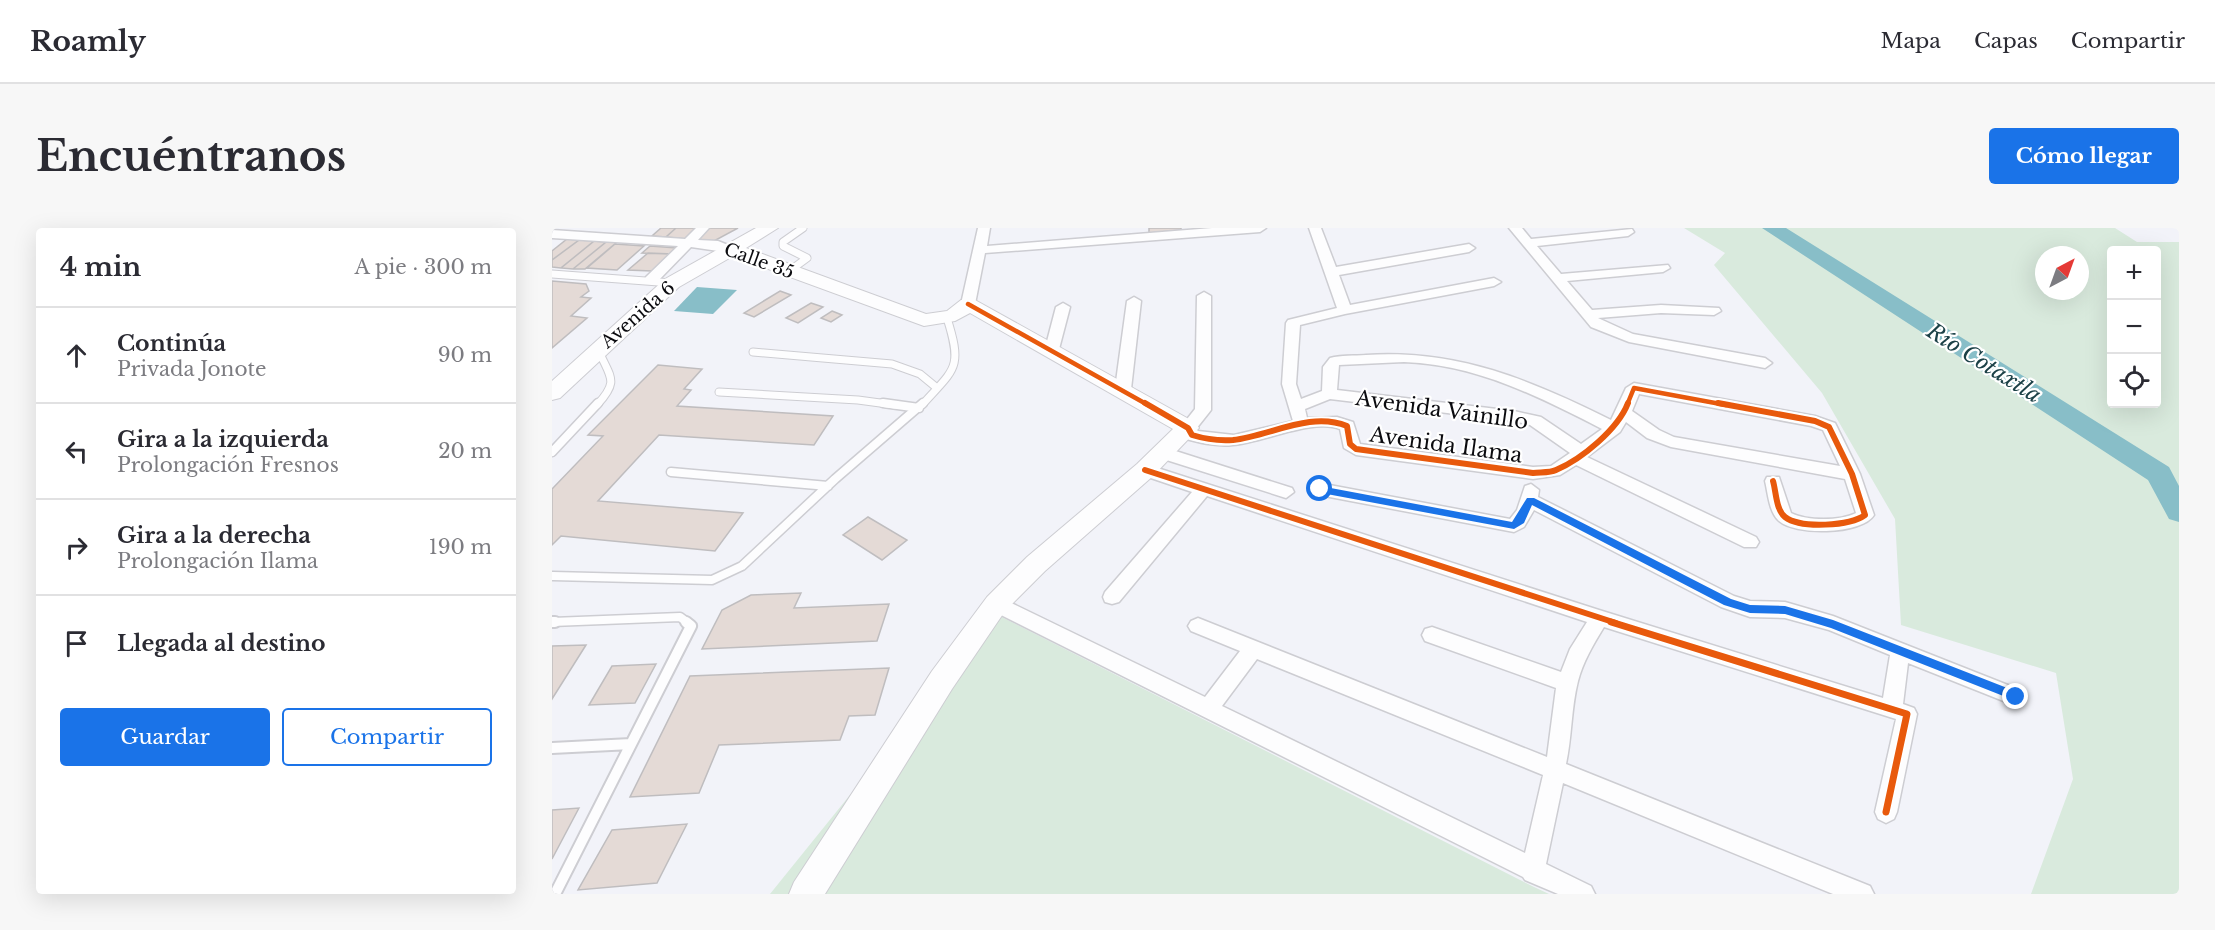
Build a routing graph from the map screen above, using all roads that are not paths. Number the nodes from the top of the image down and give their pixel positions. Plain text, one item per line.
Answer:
1 (621, 228) edge
2 (703, 228) edge
3 (748, 228) edge
4 (769, 228) edge
5 (802, 228) edge
6 (984, 228) edge
7 (1045, 228) edge
8 (1260, 228) edge
9 (1316, 228) edge
10 (1515, 228) edge
11 (1240, 229) edge
12 (1189, 231) edge
13 (1628, 232) dead end
14 (1142, 233) edge
15 (552, 234) edge
16 (1099, 234) edge
17 (612, 239) junction
18 (686, 243) junction
19 (1527, 243) junction
20 (1042, 245) junction
21 (725, 247) junction
22 (1469, 248) dead end
23 (979, 250) junction
24 (1663, 268) dead end
25 (788, 272) junction
26 (1331, 272) junction
27 (552, 274) edge
28 (1556, 278) junction
29 (651, 280) junction
30 (1494, 282) dead end
31 (672, 283) junction
32 (1204, 296) dead end
33 (1134, 301) dead end
34 (968, 304) junction
35 (1063, 307) dead end
36 (1345, 310) junction
37 (1714, 311) dead end
38 (1586, 315) junction
39 (947, 318) junction
40 (598, 349) junction
41 (1053, 349) junction
42 (753, 352) dead end
43 (1765, 363) dead end
44 (552, 370) edge
45 (937, 388) junction
46 (1123, 389) junction
47 (719, 392) dead end
48 (552, 393) edge
49 (1329, 394) junction
50 (1296, 407) junction
51 (919, 408) junction
52 (1624, 413) junction
53 (1302, 425) junction
54 (1188, 428) junction
55 (1614, 428) junction
56 (552, 452) edge
57 (1578, 455) junction
58 (1154, 461) junction
59 (671, 472) dead end
60 (1533, 473) junction
61 (1852, 474) junction
62 (1773, 481) dead end
63 (828, 486) junction
64 (1320, 489) dead end
65 (1203, 490) junction
66 (1286, 492) dead end
67 (1530, 500) junction
68 (1750, 542) dead end
69 (554, 576) dead end
70 (1112, 597) dead end
71 (996, 604) junction
72 (1599, 618) junction
73 (552, 622) edge
74 (1198, 626) dead end
75 (1432, 635) dead end
76 (1254, 648) junction
77 (1900, 653) junction
78 (1567, 683) junction
79 (2016, 697) dead end
80 (1892, 708) junction
81 (1208, 709) junction
82 (632, 744) junction
83 (552, 748) edge
84 (1554, 772) junction
85 (1886, 812) dead end
86 (1533, 872) junction
87 (555, 894) edge
88 (806, 894) edge
89 (1582, 894) edge
90 (1862, 894) edge

1 - 17 street
2 - 18 street
3 - 21 street
4 - 21 street
5 - 25 lane
6 - 23 street
7 - 20 street
8 - 11 street
9 - 26 street
10 - 19 street
11 - 12 street
12 - 14 street
13 - 19 street
14 - 16 street
15 - 17 street, Calle 35
16 - 20 street
17 - 18 street, Calle 35
18 - 21 street, Calle 35
18 - 29 street
19 - 28 street
20 - 23 street
21 - 25 street, Calle 35
21 - 29 street, Avenida 6
21 - 31 street, Avenida 6
22 - 26 street
23 - 34 street
24 - 28 street
25 - 39 street, Calle 35
26 - 36 street
27 - 29 lane
28 - 38 street
29 - 31 lane
29 - 44 street, Avenida 6
30 - 36 street
31 - 40 street, Avenida 6
32 - 54 street
33 - 46 street
34 - 39 street
34 - 41 street
35 - 41 street
36 - 50 street
37 - 38 street
38 - 43 street
39 - 45 lane
40 - 48 street, Avenida 6
40 - 56 lane
41 - 46 street
42 - 45 lane
45 - 51 lane
46 - 54 street
47 - 51 lane
49 - 50 street, Avenida Vainillo
49 - 55 street
49 - 57 street, Avenida Vainillo
50 - 53 street
51 - 63 lane
52 - 55 street
52 - 61 street
52 - 61 street
53 - 54 street
53 - 60 street, Avenida Ilama
54 - 58 street
55 - 57 street
57 - 60 street
57 - 68 street, Avenida Vainillo
58 - 65 street
58 - 66 street
58 - 71 street
59 - 63 lane
60 - 67 street
61 - 62 street
63 - 69 lane
64 - 67 street
65 - 70 street
65 - 72 street
67 - 77 street
71 - 81 street
71 - 88 street
72 - 78 street
72 - 80 street
73 - 82 lane
74 - 76 street
75 - 78 street
76 - 81 street
76 - 84 street
77 - 79 street
77 - 80 street
78 - 84 street
80 - 85 street
81 - 86 street
82 - 83 lane
82 - 87 lane
84 - 86 street
84 - 90 street
86 - 89 street

